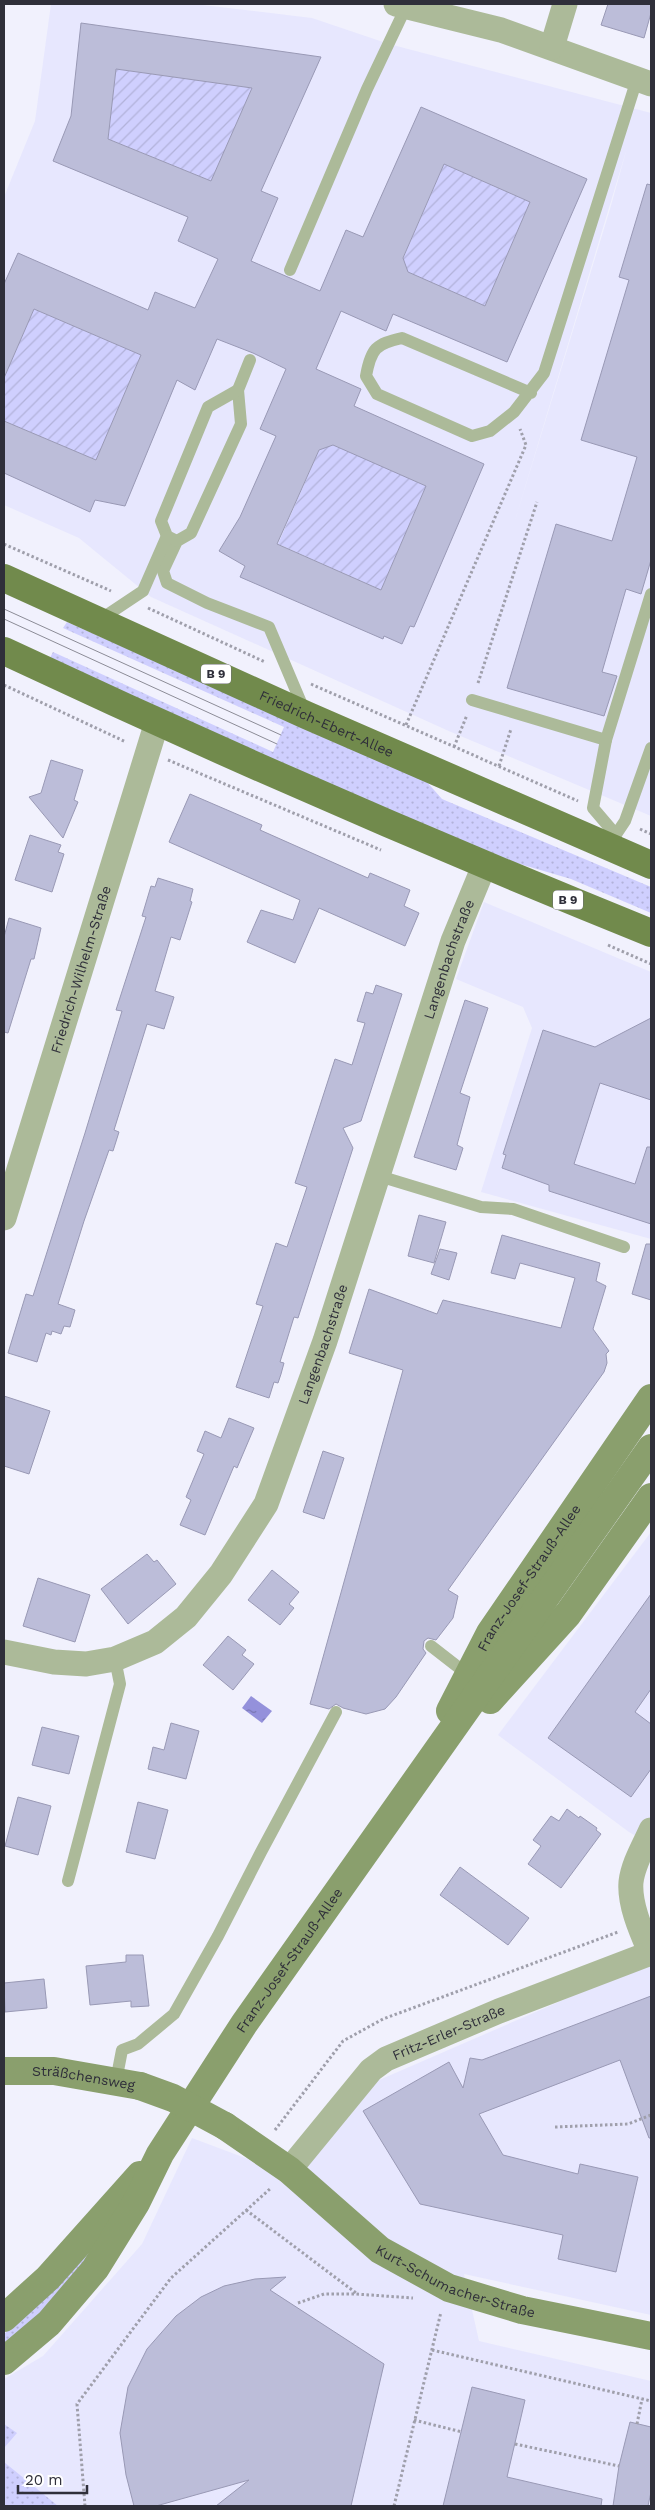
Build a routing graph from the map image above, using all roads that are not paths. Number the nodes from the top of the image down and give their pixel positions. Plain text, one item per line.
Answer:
1 (565, 4) edge
2 (401, 5) edge
3 (552, 47) junction
4 (644, 82) edge
5 (290, 270) dead end
6 (250, 360) dead end
7 (238, 390) junction
8 (531, 392) junction
9 (172, 539) junction
10 (4, 578) edge
11 (651, 594) edge
12 (98, 621) junction
13 (4, 651) edge
14 (472, 700) road end
15 (306, 715) junction
16 (157, 722) junction
17 (606, 740) junction
18 (651, 748) edge
19 (612, 841) junction
20 (651, 865) edge
21 (484, 866) junction
22 (651, 933) edge
23 (379, 1176) junction
24 (4, 1218) edge
25 (624, 1247) dead end
26 (651, 1398) edge
27 (651, 1448) edge
28 (651, 1497) edge
29 (431, 1646) dead end
30 (4, 1652) edge
31 (114, 1659) junction
32 (467, 1674) junction
33 (336, 1712) dead end
34 (423, 1769) junction
35 (651, 1830) edge
36 (68, 1881) dead end
37 (651, 1954) edge
38 (4, 2071) edge
39 (128, 2083) junction
40 (160, 2154) junction
41 (286, 2172) junction
42 (4, 2318) edge
43 (651, 2336) edge
44 (4, 2361) edge

1 - 3 street
2 - 3 street
2 - 5 lane
3 - 4 street
4 - 8 lane
6 - 7 lane
7 - 9 lane
7 - 9 lane
8 - 8 lane
9 - 12 lane
9 - 15 lane
10 - 12 main road, Friedrich-Ebert-Allee / B 9
11 - 17 lane
12 - 15 main road, Friedrich-Ebert-Allee / B 9
13 - 16 main road, B 9
14 - 17 lane
15 - 19 main road, Friedrich-Ebert-Allee / B 9
16 - 21 main road, B 9
16 - 24 street, Friedrich-Wilhelm-Straße
17 - 19 lane
18 - 19 lane
19 - 20 main road, Friedrich-Ebert-Allee / B 9
21 - 22 main road, B 9
21 - 23 street, Langenbachstraße
23 - 25 lane
23 - 31 street, Langenbachstraße
26 - 32 main road, Franz-Josef-Strauß-Allee
27 - 34 main road, Franz-Josef-Strauß-Allee
28 - 34 main road, Franz-Josef-Strauß-Allee
29 - 32 lane
30 - 31 street, Langenbachstraße
31 - 36 lane
32 - 34 main road, Franz-Josef-Strauß-Allee
33 - 39 lane
34 - 40 main road, Franz-Josef-Strauß-Allee
35 - 37 street
37 - 41 street, Fritz-Erler-Straße
38 - 39 main road, Sträßchensweg
39 - 41 main road, Sträßchensweg, bridge
40 - 42 main road, Franz-Josef-Strauß-Allee
40 - 44 main road, Franz-Josef-Strauß-Allee
41 - 43 main road, Kurt-Schumacher-Straße

